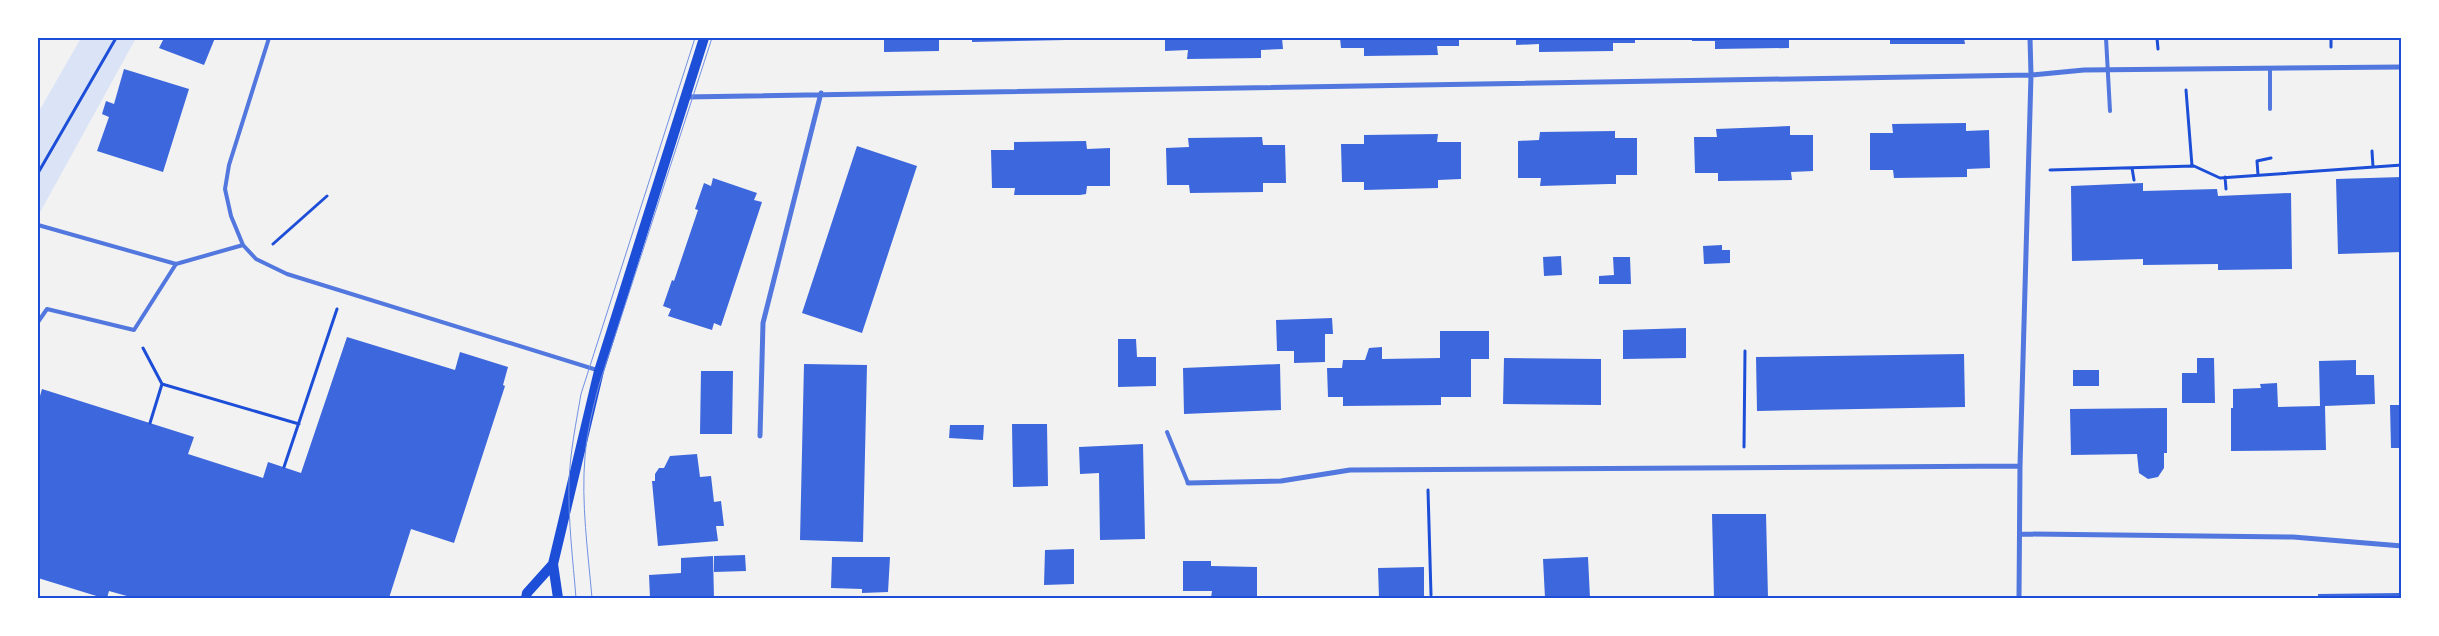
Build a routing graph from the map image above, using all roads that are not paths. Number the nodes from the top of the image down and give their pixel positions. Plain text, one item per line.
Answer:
1 (269, 38) edge
2 (704, 38) edge
3 (2030, 38) edge
4 (2106, 38) edge
5 (2402, 67) edge
6 (2270, 68) junction
7 (2108, 70) junction
8 (2031, 75) junction
9 (821, 93) junction
10 (685, 97) junction
11 (2270, 109) dead end
12 (2110, 111) dead end
13 (38, 224) edge
14 (243, 245) junction
15 (176, 264) junction
16 (38, 322) edge
17 (599, 371) junction
18 (1167, 432) dead end
19 (760, 436) dead end
20 (2020, 466) junction
21 (1188, 483) joint
22 (2021, 534) junction
23 (2402, 546) edge
24 (553, 564) junction
25 (526, 598) edge
26 (558, 598) edge
27 (2020, 598) edge

1 - 14 lane
2 - 10 main road
3 - 8 street
4 - 7 lane
5 - 6 street
6 - 7 street
6 - 11 lane
7 - 8 street
7 - 12 lane
8 - 9 street
8 - 20 street
9 - 10 street
9 - 19 street
10 - 17 main road
13 - 15 lane
14 - 15 lane
14 - 17 lane
15 - 16 lane
17 - 24 main road
18 - 21 lane
20 - 21 street
20 - 22 street
22 - 23 street
22 - 27 street
24 - 25 main road
24 - 26 main road

